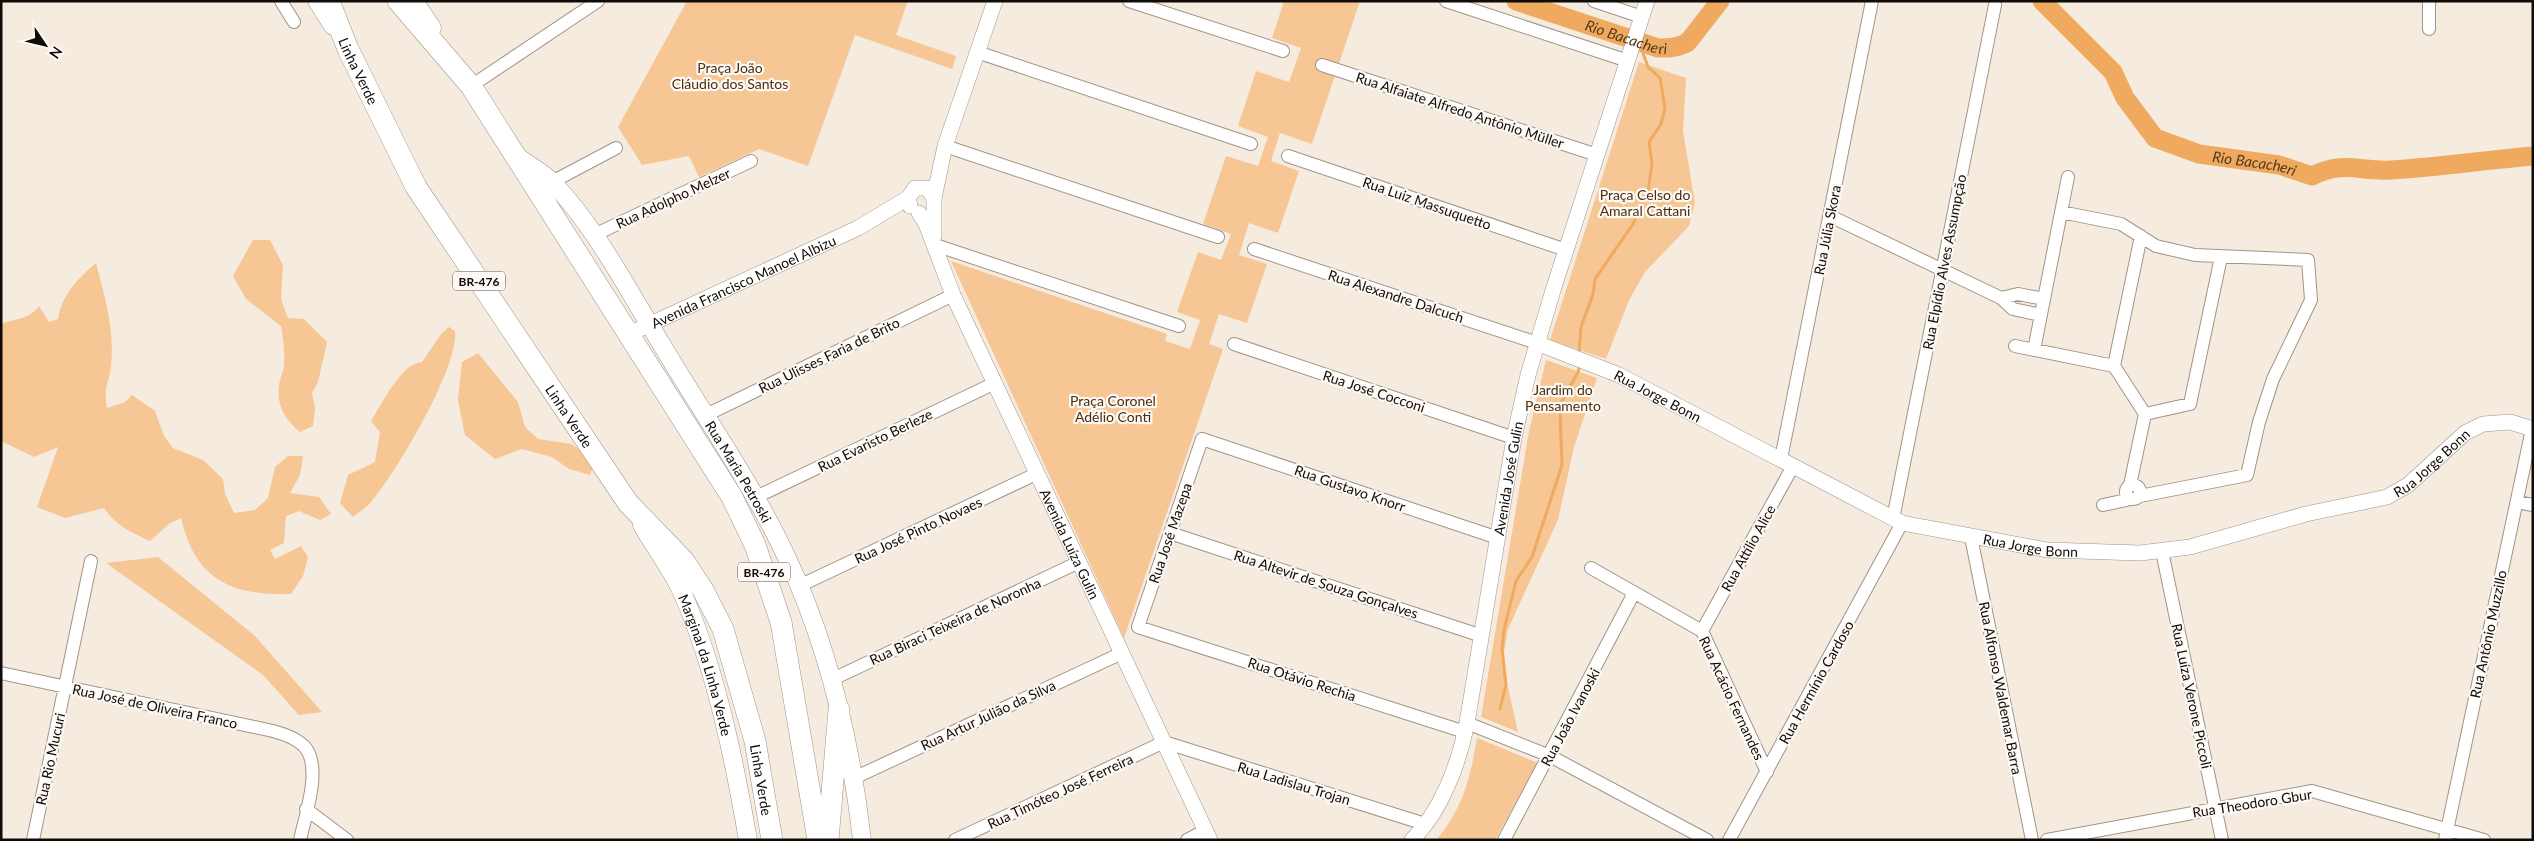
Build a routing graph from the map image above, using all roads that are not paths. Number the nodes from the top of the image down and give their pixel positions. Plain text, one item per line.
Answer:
1 (281, 1) edge
2 (317, 1) edge
3 (329, 1) edge
4 (398, 1) edge
5 (414, 1) edge
6 (598, 1) edge
7 (995, 1) edge
8 (1130, 1) edge
9 (1446, 1) edge
10 (1594, 1) edge
11 (1647, 1) edge
12 (1872, 1) edge
13 (2429, 1) edge
14 (1995, 5) dead end
15 (294, 22) dead end
16 (1640, 22) junction
17 (2429, 28) dead end
18 (348, 49) junction
19 (977, 52) junction
20 (1283, 52) dead end
21 (1629, 57) junction
22 (1322, 64) dead end
23 (471, 86) junction
24 (1251, 144) dead end
25 (945, 146) junction
26 (616, 148) dead end
27 (514, 154) junction
28 (1597, 155) junction
29 (1288, 156) dead end
30 (751, 161) dead end
31 (2068, 177) dead end
32 (552, 182) junction
33 (934, 201) junction
34 (915, 202) junction
35 (2061, 212) junction
36 (1830, 216) junction
37 (594, 235) junction
38 (2140, 236) junction
39 (1218, 237) dead end
40 (935, 244) junction
41 (1254, 249) dead end
42 (1566, 250) junction
43 (2221, 258) junction
44 (1942, 270) junction
45 (953, 294) junction
46 (2001, 298) junction
47 (2044, 299) junction
48 (2041, 315) junction
49 (649, 325) junction
50 (1179, 326) dead end
51 (629, 334) junction
52 (1537, 343) junction
53 (1234, 344) dead end
54 (2015, 346) dead end
55 (2034, 350) junction
56 (2114, 366) junction
57 (995, 383) junction
58 (2145, 414) junction
59 (704, 416) junction
60 (2532, 429) edge
61 (1514, 438) junction
62 (1202, 439) joint
63 (1787, 462) junction
64 (1038, 474) junction
65 (756, 498) junction
66 (2136, 498) junction
67 (2517, 502) junction
68 (628, 503) junction
69 (2103, 505) dead end
70 (2533, 505) edge
71 (1898, 521) junction
72 (1170, 533) junction
73 (1971, 537) junction
74 (1498, 538) junction
75 (2162, 551) junction
76 (91, 560) dead end
77 (1079, 562) junction
78 (1591, 568) dead end
79 (799, 586) junction
80 (1634, 593) junction
81 (1138, 627) joint
82 (1702, 631) junction
83 (1482, 636) junction
84 (1122, 653) junction
85 (1, 673) edge
86 (831, 680) junction
87 (65, 687) junction
88 (839, 710) junction
89 (1466, 727) junction
90 (1164, 742) junction
91 (1550, 756) junction
92 (1766, 772) junction
93 (854, 778) junction
94 (2216, 808) junction
95 (306, 809) junction
96 (1425, 824) junction
97 (2445, 834) edge
98 (1208, 835) edge
99 (33, 840) edge
100 (300, 840) edge
101 (347, 840) edge
102 (748, 840) edge
103 (772, 840) edge
104 (818, 840) edge
105 (828, 840) edge
106 (862, 840) edge
107 (955, 840) edge
108 (1187, 840) edge
109 (1412, 840) edge
110 (1504, 840) edge
111 (1707, 840) edge
112 (1729, 840) edge
113 (2032, 840) edge
114 (2047, 840) edge
115 (2222, 840) edge
116 (2484, 840) edge

1 - 15 street
2 - 18 main road
3 - 18 highway, Linha Verde / BR-476
4 - 23 highway, BR-476
5 - 23 main road
6 - 23 street
7 - 19 street, Avenida Francisco Manoel Albizu
8 - 20 street
9 - 21 street
10 - 16 street
11 - 16 street, Avenida José Gulin
12 - 36 street, Rua Júlia Skora
13 - 17 street
14 - 44 street, Rua Elpídio Alves Assumpção
16 - 21 street, Avenida José Gulin
18 - 68 highway, Linha Verde / BR-476
19 - 24 street
19 - 25 street, Avenida Francisco Manoel Albizu
21 - 28 street, Avenida José Gulin
22 - 28 street, Rua Alfaiate Alfredo Antônio Müller
23 - 27 highway, BR-476
25 - 33 street, Avenida Francisco Manoel Albizu
25 - 34 street, Avenida Francisco Manoel Albizu
25 - 39 street
26 - 32 street
27 - 32 main road, Rua Maria Petroski
27 - 51 highway, BR-476
28 - 42 street, Avenida José Gulin
29 - 42 street, Rua Luiz Massuquetto
30 - 37 street, Rua Adolpho Melzer
31 - 35 street
32 - 37 main road, Rua Maria Petroski
33 - 34 street
33 - 34 street
33 - 40 street, Avenida Luíza Gulin
34 - 40 street, Avenida Luíza Gulin
34 - 49 street, Avenida Francisco Manoel Albizu
35 - 38 street
35 - 47 street
36 - 44 street
36 - 63 street, Rua Júlia Skora
37 - 49 main road, Rua Maria Petroski
38 - 43 street
38 - 56 street
40 - 45 street, Avenida Luíza Gulin
40 - 50 street
41 - 52 street, Rua Alexandre Dalcuch
42 - 52 street, Avenida José Gulin
43 - 58 street
43 - 66 street
44 - 46 street
44 - 71 street, Rua Elpídio Alves Assumpção
45 - 57 street, Avenida Luíza Gulin
45 - 59 street, Rua Ulisses Faria de Brito
46 - 47 street
46 - 48 street
47 - 48 street
48 - 55 street
49 - 51 street, Avenida Francisco Manoel Albizu
49 - 59 main road, Rua Maria Petroski
51 - 104 highway, BR-476
52 - 61 street, Avenida José Gulin
52 - 63 street, Rua Jorge Bonn
53 - 61 street, Rua José Cocconi
54 - 55 street
55 - 56 street
56 - 58 street
57 - 64 street, Avenida Luíza Gulin
57 - 65 street, Rua Evaristo Berleze
58 - 66 street
59 - 65 main road, Rua Maria Petroski
60 - 67 street, Rua Antônio Muzzillo
60 - 75 street, Rua Jorge Bonn
61 - 74 street, Avenida José Gulin
62 - 72 street, Rua José Mazepa
62 - 74 street, Rua Gustavo Knorr
63 - 71 street, Rua Jorge Bonn
63 - 82 street, Rua Attílio Alice
64 - 77 street, Avenida Luíza Gulin
64 - 79 street, Rua José Pinto Novaes
65 - 79 main road, Rua Maria Petroski
66 - 69 street
67 - 70 street
67 - 97 street, Rua Antônio Muzzillo
68 - 102 main road, Marginal da Linha Verde
68 - 103 highway, Linha Verde / BR-476
71 - 73 street, Rua Jorge Bonn
71 - 92 street, Rua Hermínio Cardoso
72 - 81 street, Rua José Mazepa
72 - 83 street, Rua Altevir de Souza Gonçalves
73 - 75 street, Rua Jorge Bonn
73 - 113 street, Rua Alfonso Waldemar Barra
74 - 83 street, Avenida José Gulin
75 - 94 street, Rua Luíza Verone Piccoli
76 - 87 street, Rua Rio Mucuri
77 - 84 street, Avenida Luíza Gulin
77 - 86 street, Rua Biraci Teixeira de Noronha
78 - 80 street, Rua Acácio Fernandes
79 - 86 main road, Rua Maria Petroski
80 - 82 street, Rua Acácio Fernandes
80 - 91 street, Rua João Ivanoski
81 - 89 street, Rua Otávio Rechia
82 - 92 street, Rua Acácio Fernandes
83 - 89 street, Avenida José Gulin
84 - 90 street, Avenida Luíza Gulin
84 - 93 street, Rua Artur Julião da Silva
85 - 87 street, Rua José de Oliveira Franco
86 - 88 main road, Rua Maria Petroski
87 - 95 street, Rua José de Oliveira Franco
87 - 99 street, Rua Rio Mucuri
88 - 93 main road, Rua Maria Petroski
88 - 105 highway
89 - 91 street, Rua Otávio Rechia
89 - 96 street, Avenida José Gulin
90 - 96 street, Rua Ladislau Trojan
90 - 98 street, Avenida Luíza Gulin
90 - 107 street, Rua Timóteo José Ferreira
91 - 110 street, Rua João Ivanoski
91 - 111 street, Rua Otávio Rechia
92 - 112 street, Rua Hermínio Cardoso
93 - 106 main road, Rua Maria Petroski
94 - 97 street, Rua Theodoro Gbur
94 - 114 street, Rua Theodoro Gbur
94 - 115 street, Rua Luíza Verone Piccoli
95 - 100 street
95 - 101 street
96 - 109 street, Avenida José Gulin
97 - 116 street, Rua Theodoro Gbur
98 - 108 street

